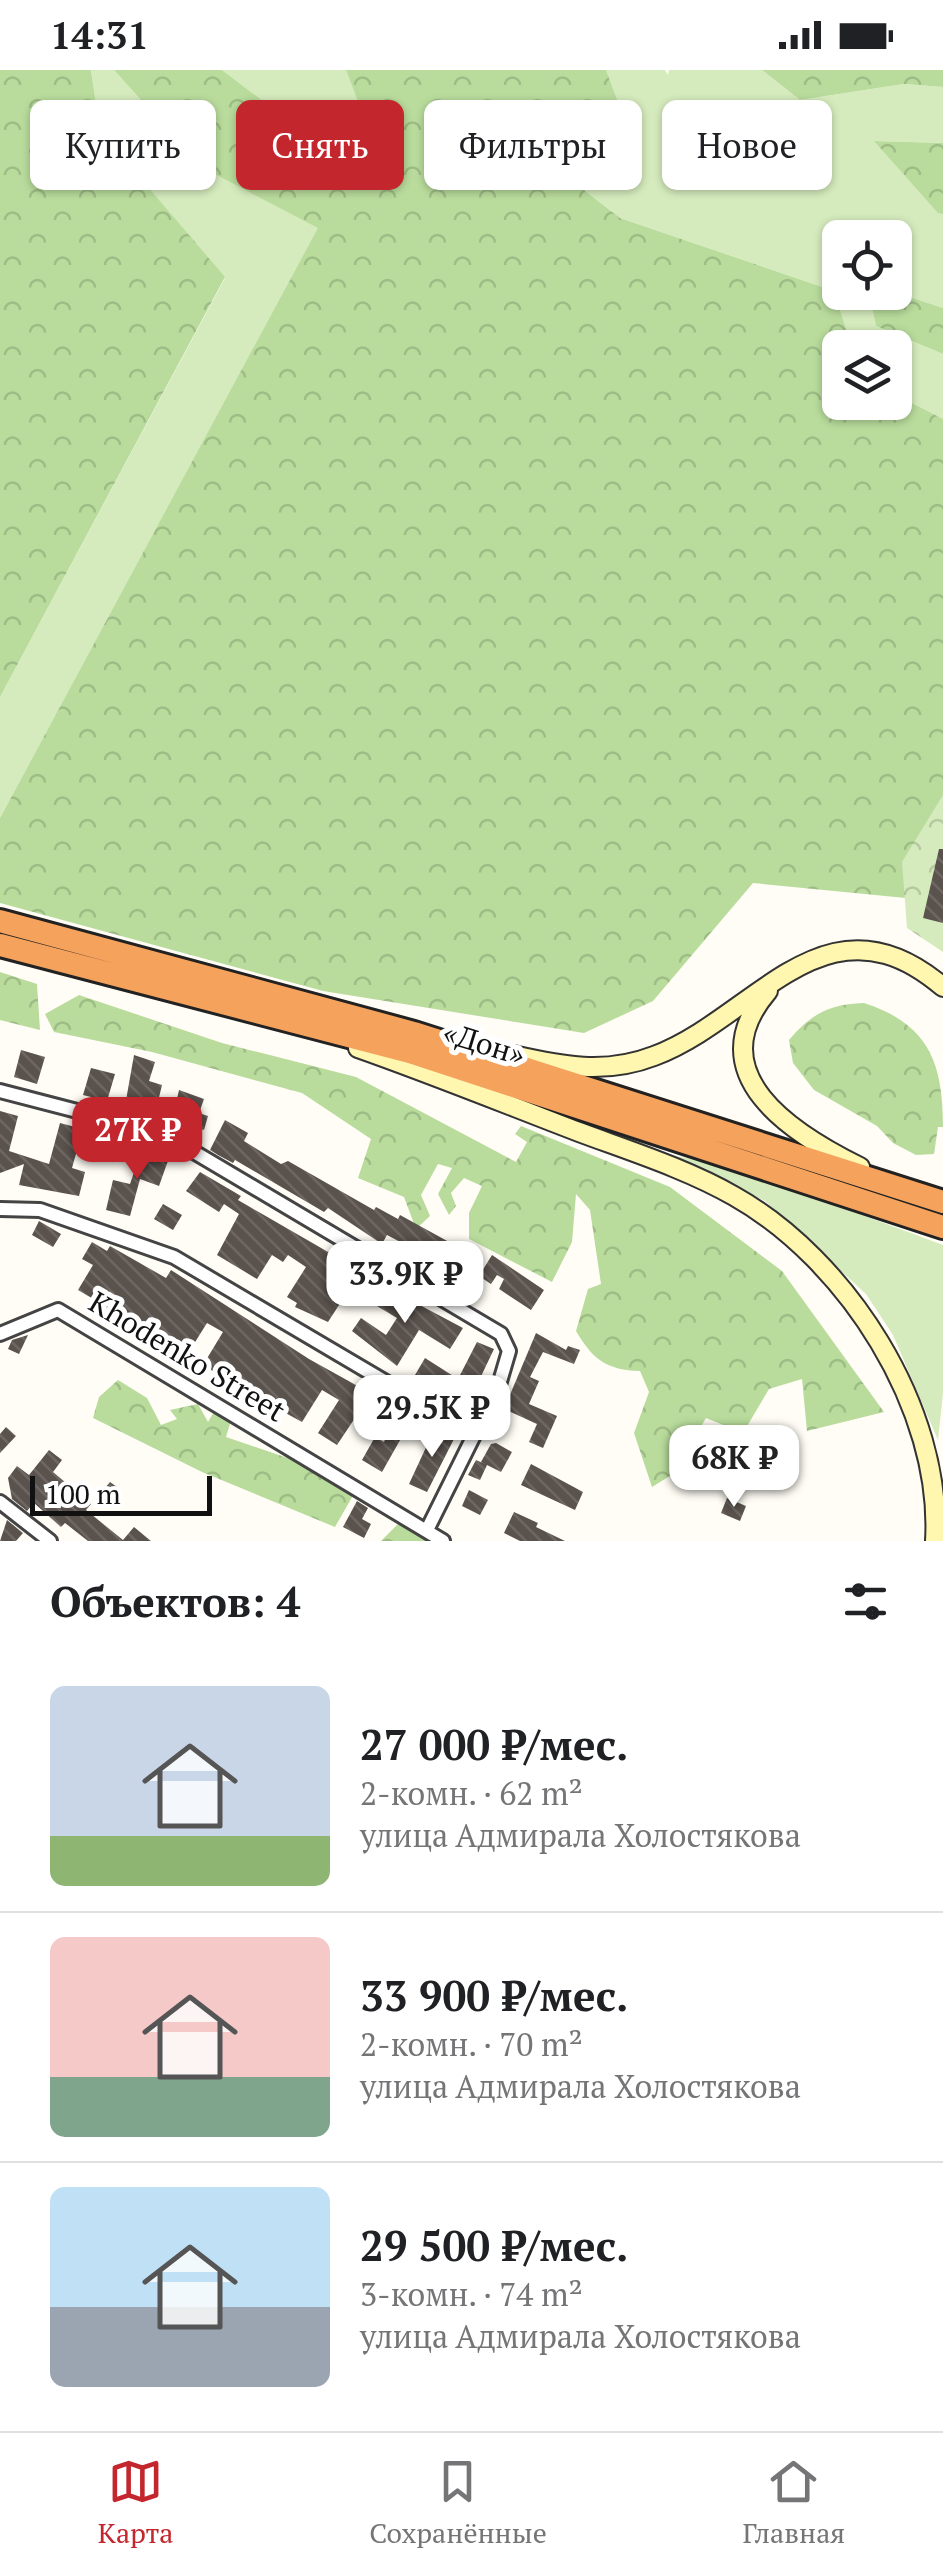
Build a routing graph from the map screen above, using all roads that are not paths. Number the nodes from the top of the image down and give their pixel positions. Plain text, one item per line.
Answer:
1 (0, 921) edge
2 (0, 944) edge
3 (832, 954) junction
4 (943, 987) edge
5 (263, 1014) junction
6 (414, 1034) junction
7 (0, 1091) edge
8 (929, 1207) edge
9 (0, 1210) edge
10 (0, 1334) edge
11 (474, 1434) junction
12 (943, 1487) edge
13 (0, 1502) edge
14 (427, 1530) junction
15 (936, 1536) edge
16 (50, 1541) edge
17 (444, 1541) edge

1 - 6 highway, «Дон»
2 - 5 highway, «Дон»
3 - 4 main road
3 - 6 main road
3 - 8 main road
5 - 8 highway, «Дон»
5 - 15 main road
6 - 8 highway, «Дон»
7 - 11 street
9 - 11 street
10 - 14 street, Khodenko Street
11 - 14 street
12 - 15 main road
13 - 16 street
14 - 17 street, Khodenko Street

